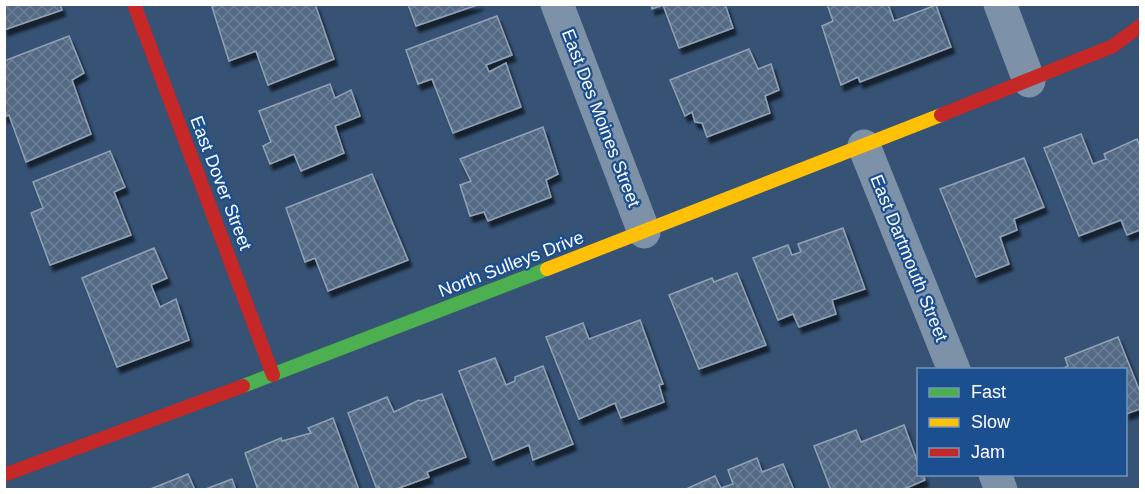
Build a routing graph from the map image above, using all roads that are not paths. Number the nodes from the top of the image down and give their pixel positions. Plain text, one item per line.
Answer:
1 (134, 4) edge
2 (557, 4) edge
3 (1000, 4) edge
4 (1140, 26) edge
5 (1029, 81) junction
6 (864, 146) junction
7 (644, 232) junction
8 (954, 368) edge
9 (273, 375) junction
10 (4, 475) edge

1 - 9 street, East Dover Street
2 - 7 street, East Des Moines Street
3 - 5 street
4 - 5 street, North Sulleys Drive
5 - 6 street, North Sulleys Drive
6 - 7 street, North Sulleys Drive
6 - 8 street, East Dartmouth Street
7 - 9 street, North Sulleys Drive
9 - 10 street, North Sulleys Drive

